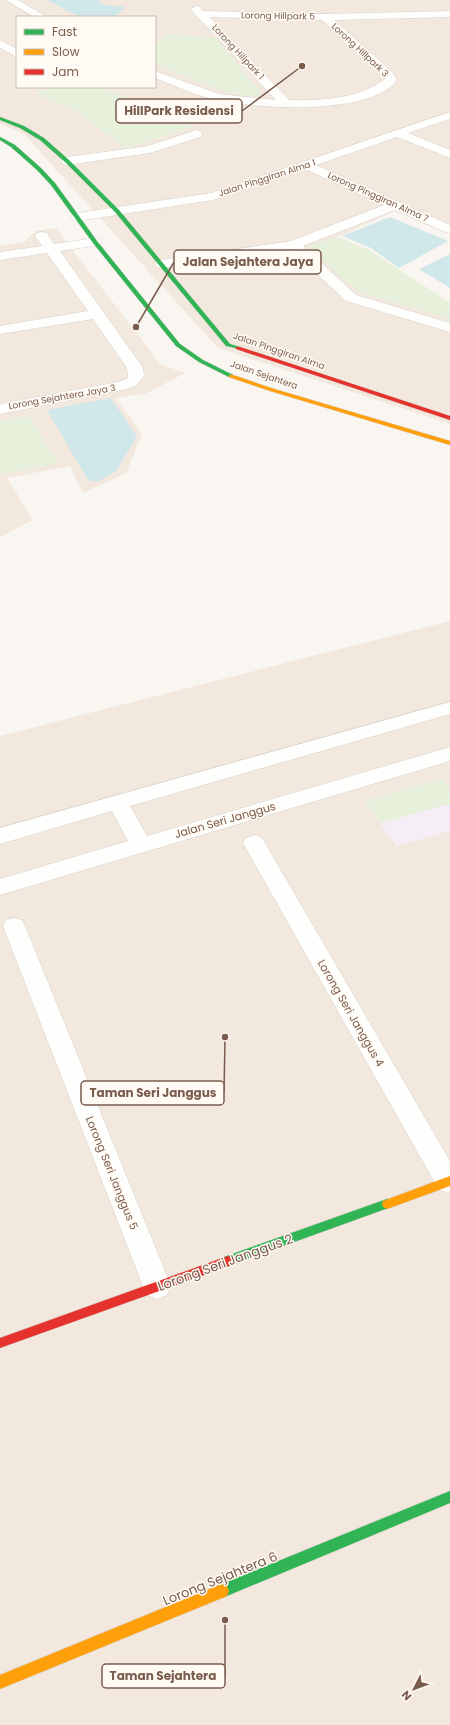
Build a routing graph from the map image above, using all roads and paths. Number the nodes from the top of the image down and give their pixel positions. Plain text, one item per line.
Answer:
1 (11, 0) edge
2 (200, 0) edge
3 (203, 14) junction
4 (40, 16) edge
5 (448, 16) edge
6 (325, 18) junction
7 (0, 43) edge
8 (16, 53) edge
9 (156, 74) edge
10 (286, 104) junction
11 (450, 115) edge
12 (0, 118) edge
13 (397, 133) junction
14 (196, 134) dead end
15 (0, 138) edge
16 (450, 154) edge
17 (67, 161) junction
18 (307, 164) junction
19 (395, 205) junction
20 (117, 212) junction
21 (78, 217) junction
22 (450, 230) edge
23 (42, 236) dead end
24 (95, 242) junction
25 (294, 245) junction
26 (51, 248) junction
27 (0, 256) edge
28 (162, 264) junction
29 (97, 314) junction
30 (450, 328) edge
31 (0, 330) edge
32 (0, 409) edge
33 (450, 418) edge
34 (450, 443) edge
35 (450, 708) edge
36 (450, 754) edge
37 (118, 803) junction
38 (0, 836) edge
39 (254, 843) dead end
40 (141, 845) junction
41 (0, 887) edge
42 (14, 926) dead end
43 (449, 1182) edge
44 (157, 1286) junction
45 (0, 1343) edge
46 (450, 1497) edge
47 (0, 1682) edge

1 - 4 street
2 - 3 street, Lorong Hillpark 1
3 - 6 street, Lorong Hillpark 5
3 - 10 street, Lorong Hillpark 1
5 - 6 street, Lorong Hillpark 5
6 - 10 street, Lorong Hillpark 3
7 - 8 street
9 - 10 street, Lorong Hillpark 3
11 - 13 street, Jalan Pinggiran Alma 1
12 - 17 street, Jalan Pinggiran Alma
13 - 16 street
13 - 18 street, Jalan Pinggiran Alma 1
14 - 17 street
15 - 21 street, Jalan Sejahtera
17 - 20 street, Jalan Pinggiran Alma
18 - 19 street, Lorong Pinggiran Alma 7
18 - 20 street, Jalan Pinggiran Alma 1
19 - 22 street, Lorong Pinggiran Alma 7
19 - 25 street
20 - 21 street, Jalan Pinggiran Alma 1
20 - 28 street, Jalan Pinggiran Alma
21 - 24 street, Jalan Sejahtera
23 - 26 street
24 - 26 street
24 - 34 street, Jalan Sejahtera
25 - 28 street
25 - 30 street
26 - 27 street
26 - 29 street
28 - 33 street, Jalan Pinggiran Alma
29 - 31 street
29 - 32 street, Lorong Sejahtera Jaya 3
35 - 37 street
36 - 40 street, Jalan Seri Janggus
37 - 38 street
37 - 40 street
39 - 43 street, Lorong Seri Janggus 4
40 - 41 street, Jalan Seri Janggus
42 - 44 street, Lorong Seri Janggus 5
43 - 44 street, Lorong Seri Janggus 2
44 - 45 street, Lorong Seri Janggus 2
46 - 47 street, Lorong Sejahtera 6

